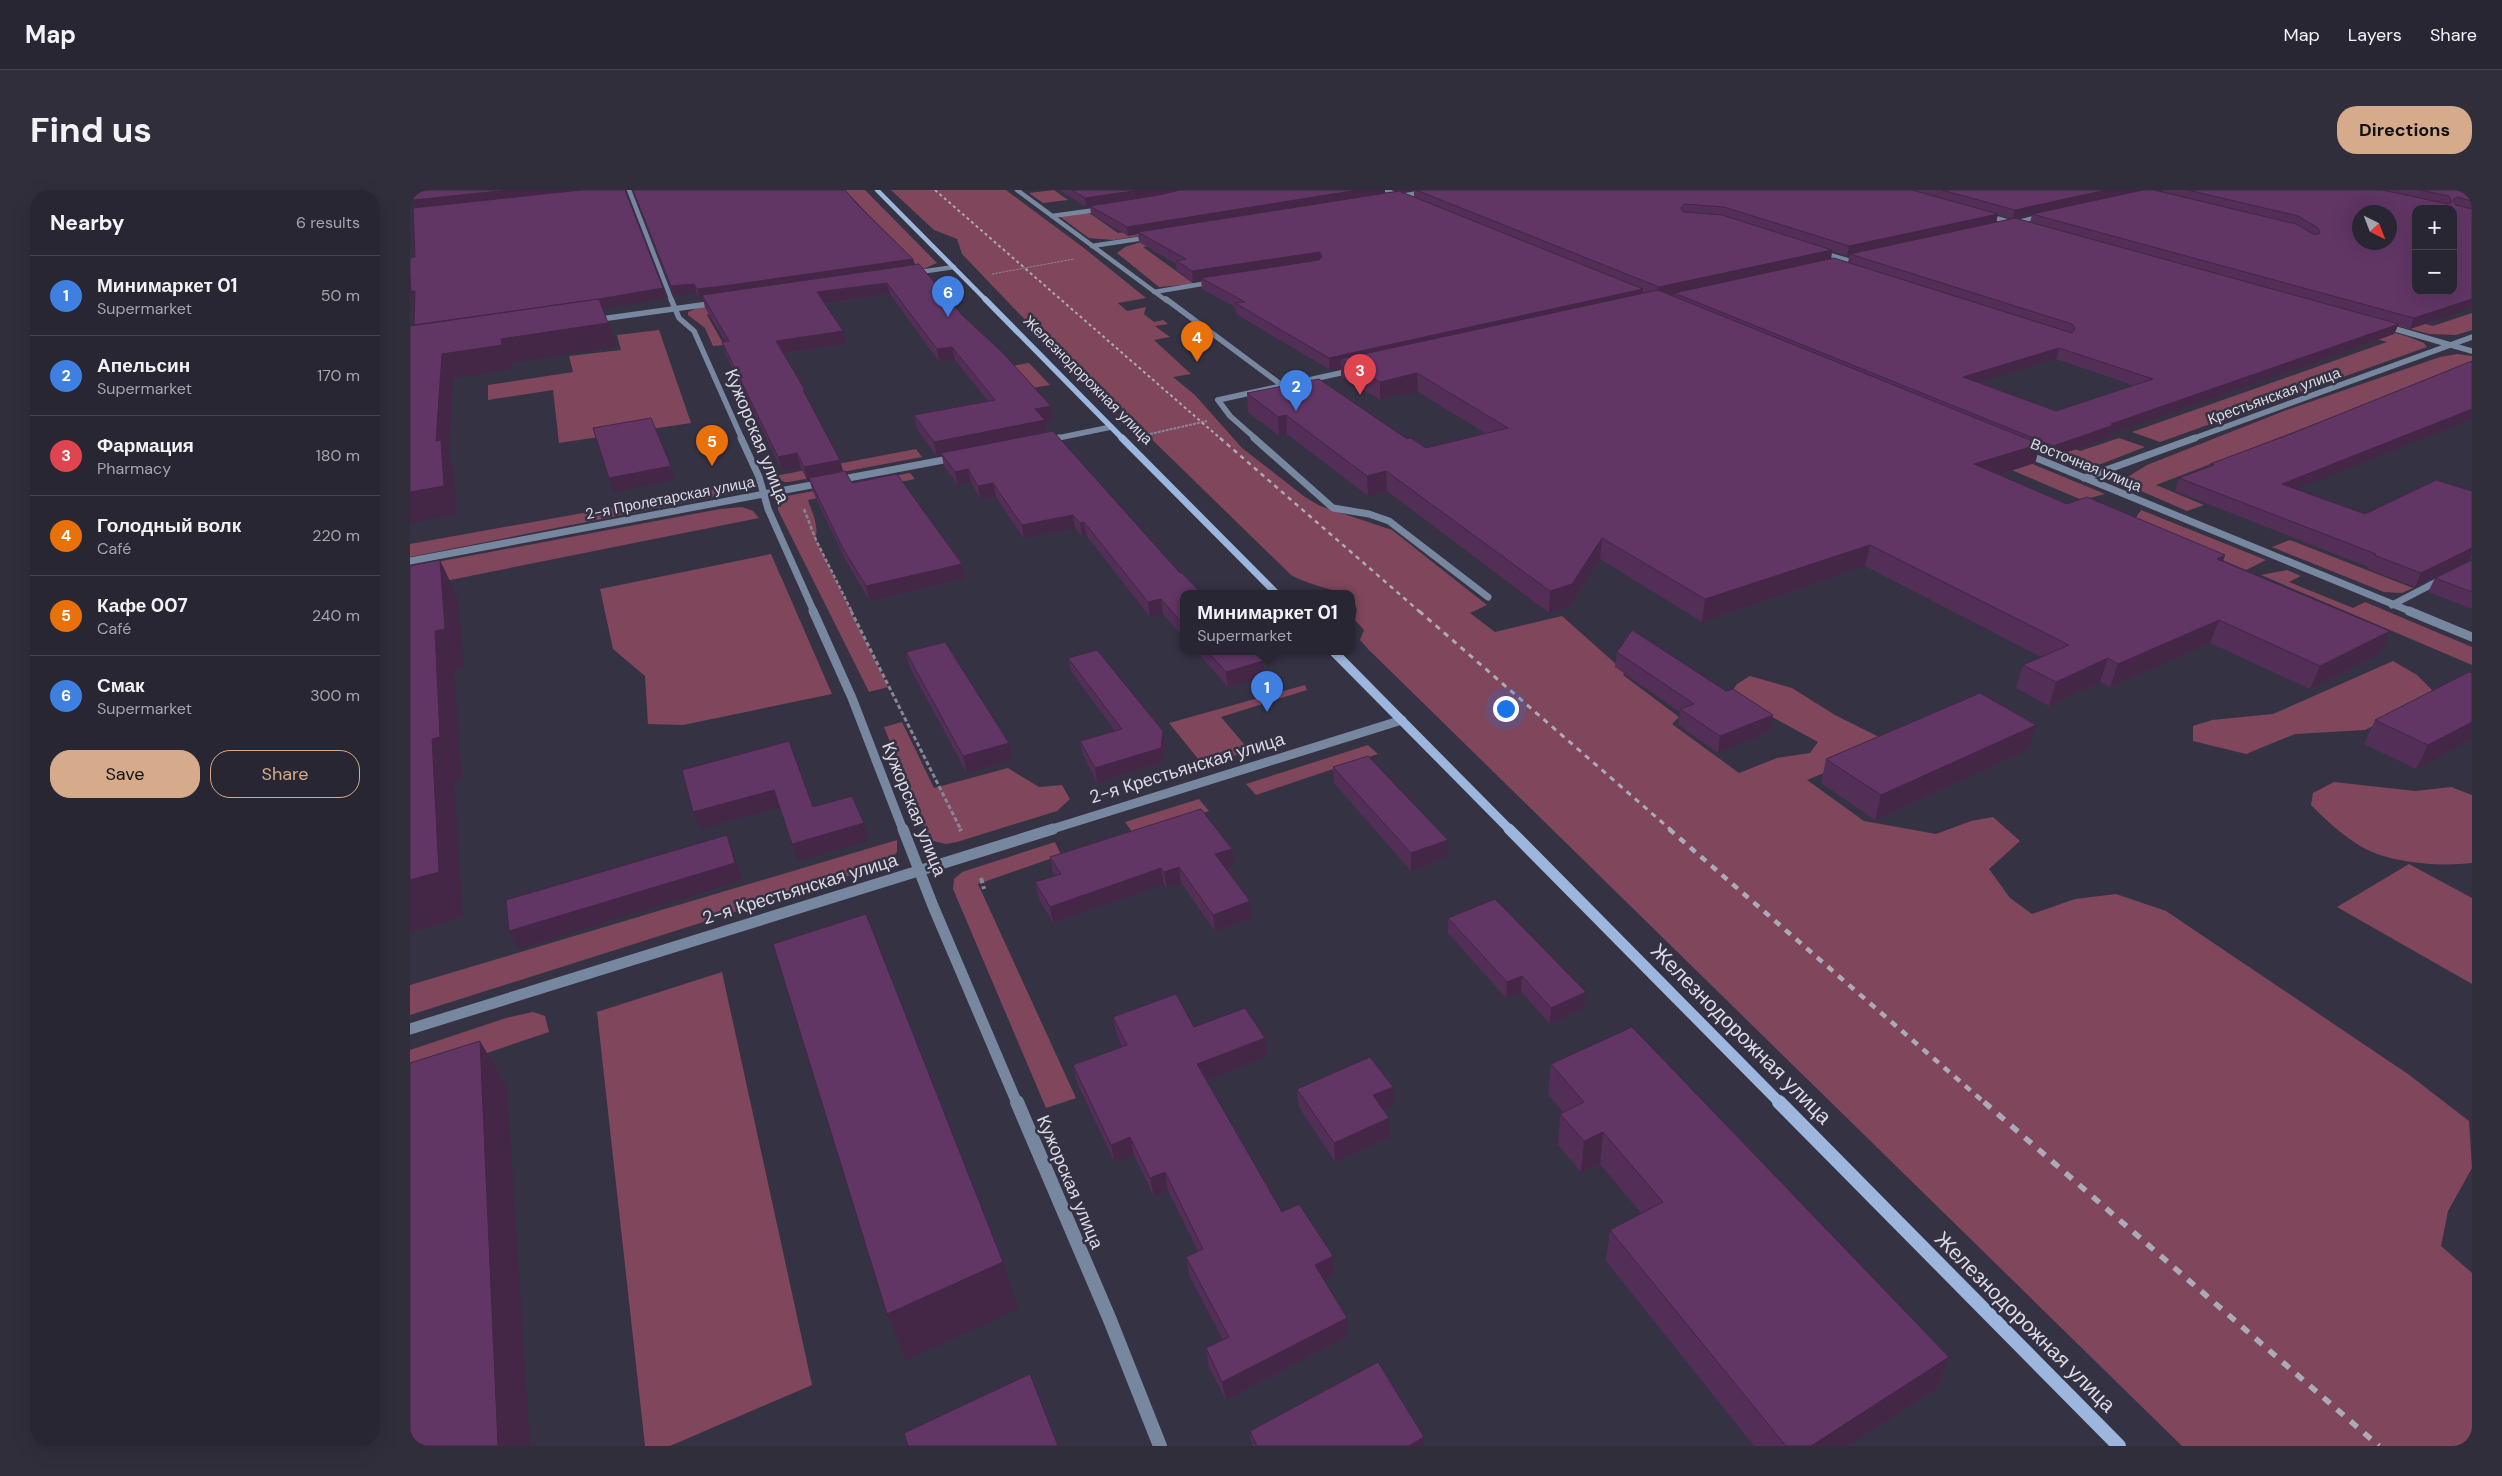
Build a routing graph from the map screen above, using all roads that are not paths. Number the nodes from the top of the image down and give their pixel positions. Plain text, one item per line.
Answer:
1 (629, 190) edge
2 (877, 190) edge
3 (1017, 190) edge
4 (1385, 190) edge
5 (1436, 190) edge
6 (1399, 196) junction
7 (1391, 197) edge
8 (1414, 202) edge
9 (1107, 208) edge
10 (1980, 214) edge
11 (2051, 214) edge
12 (1052, 216) junction
13 (2013, 223) junction
14 (1997, 226) edge
15 (2030, 228) edge
16 (1158, 236) edge
17 (1092, 246) junction
18 (1814, 250) edge
19 (1857, 258) edge
20 (1847, 260) junction
21 (1832, 263) edge
22 (954, 267) junction
23 (902, 275) edge
24 (1222, 281) edge
25 (1154, 292) junction
26 (725, 301) edge
27 (675, 309) junction
28 (587, 321) edge
29 (2374, 323) edge
30 (2472, 337) edge
31 (2451, 345) junction
32 (2472, 351) edge
33 (1359, 369) edge
34 (1283, 386) junction
35 (1110, 427) junction
36 (1035, 442) edge
37 (2020, 452) edge
38 (958, 457) edge
39 (2084, 478) junction
40 (764, 495) junction
41 (410, 561) edge
42 (2454, 573) edge
43 (1273, 590) edge
44 (1488, 597) dead end
45 (2392, 604) junction
46 (2472, 638) edge
47 (1337, 655) edge
48 (1402, 720) junction
49 (921, 869) junction
50 (410, 1029) edge
51 (1160, 1446) edge
52 (2119, 1446) edge

1 - 27 street, Кужорская улица
2 - 22 main road, Железнодорожная улица
3 - 12 street
4 - 6 street
5 - 6 street
6 - 7 street
6 - 8 street
9 - 12 street
10 - 13 street
11 - 13 street
12 - 17 street
13 - 14 street
13 - 15 street
16 - 17 street
17 - 25 street
18 - 20 street
19 - 20 street
20 - 21 street
22 - 23 street
22 - 35 main road, Железнодорожная улица
24 - 25 street
25 - 34 street
26 - 27 street
27 - 28 street
27 - 40 street, Кужорская улица
29 - 31 street
30 - 31 street, Крестьянская улица
31 - 32 street
31 - 39 street, Крестьянская улица
33 - 34 street
34 - 44 street
35 - 36 street
35 - 43 main road, Железнодорожная улица
37 - 39 street, Восточная улица
38 - 40 street, 2-я Пролетарская улица
39 - 45 street, Восточная улица
40 - 41 street, 2-я Пролетарская улица
40 - 49 street, Кужорская улица
42 - 45 street
45 - 46 street, Восточная улица
47 - 48 main road, Железнодорожная улица
48 - 49 street, 2-я Крестьянская улица
48 - 52 main road, Железнодорожная улица
49 - 50 street, 2-я Крестьянская улица
49 - 51 street, Кужорская улица

